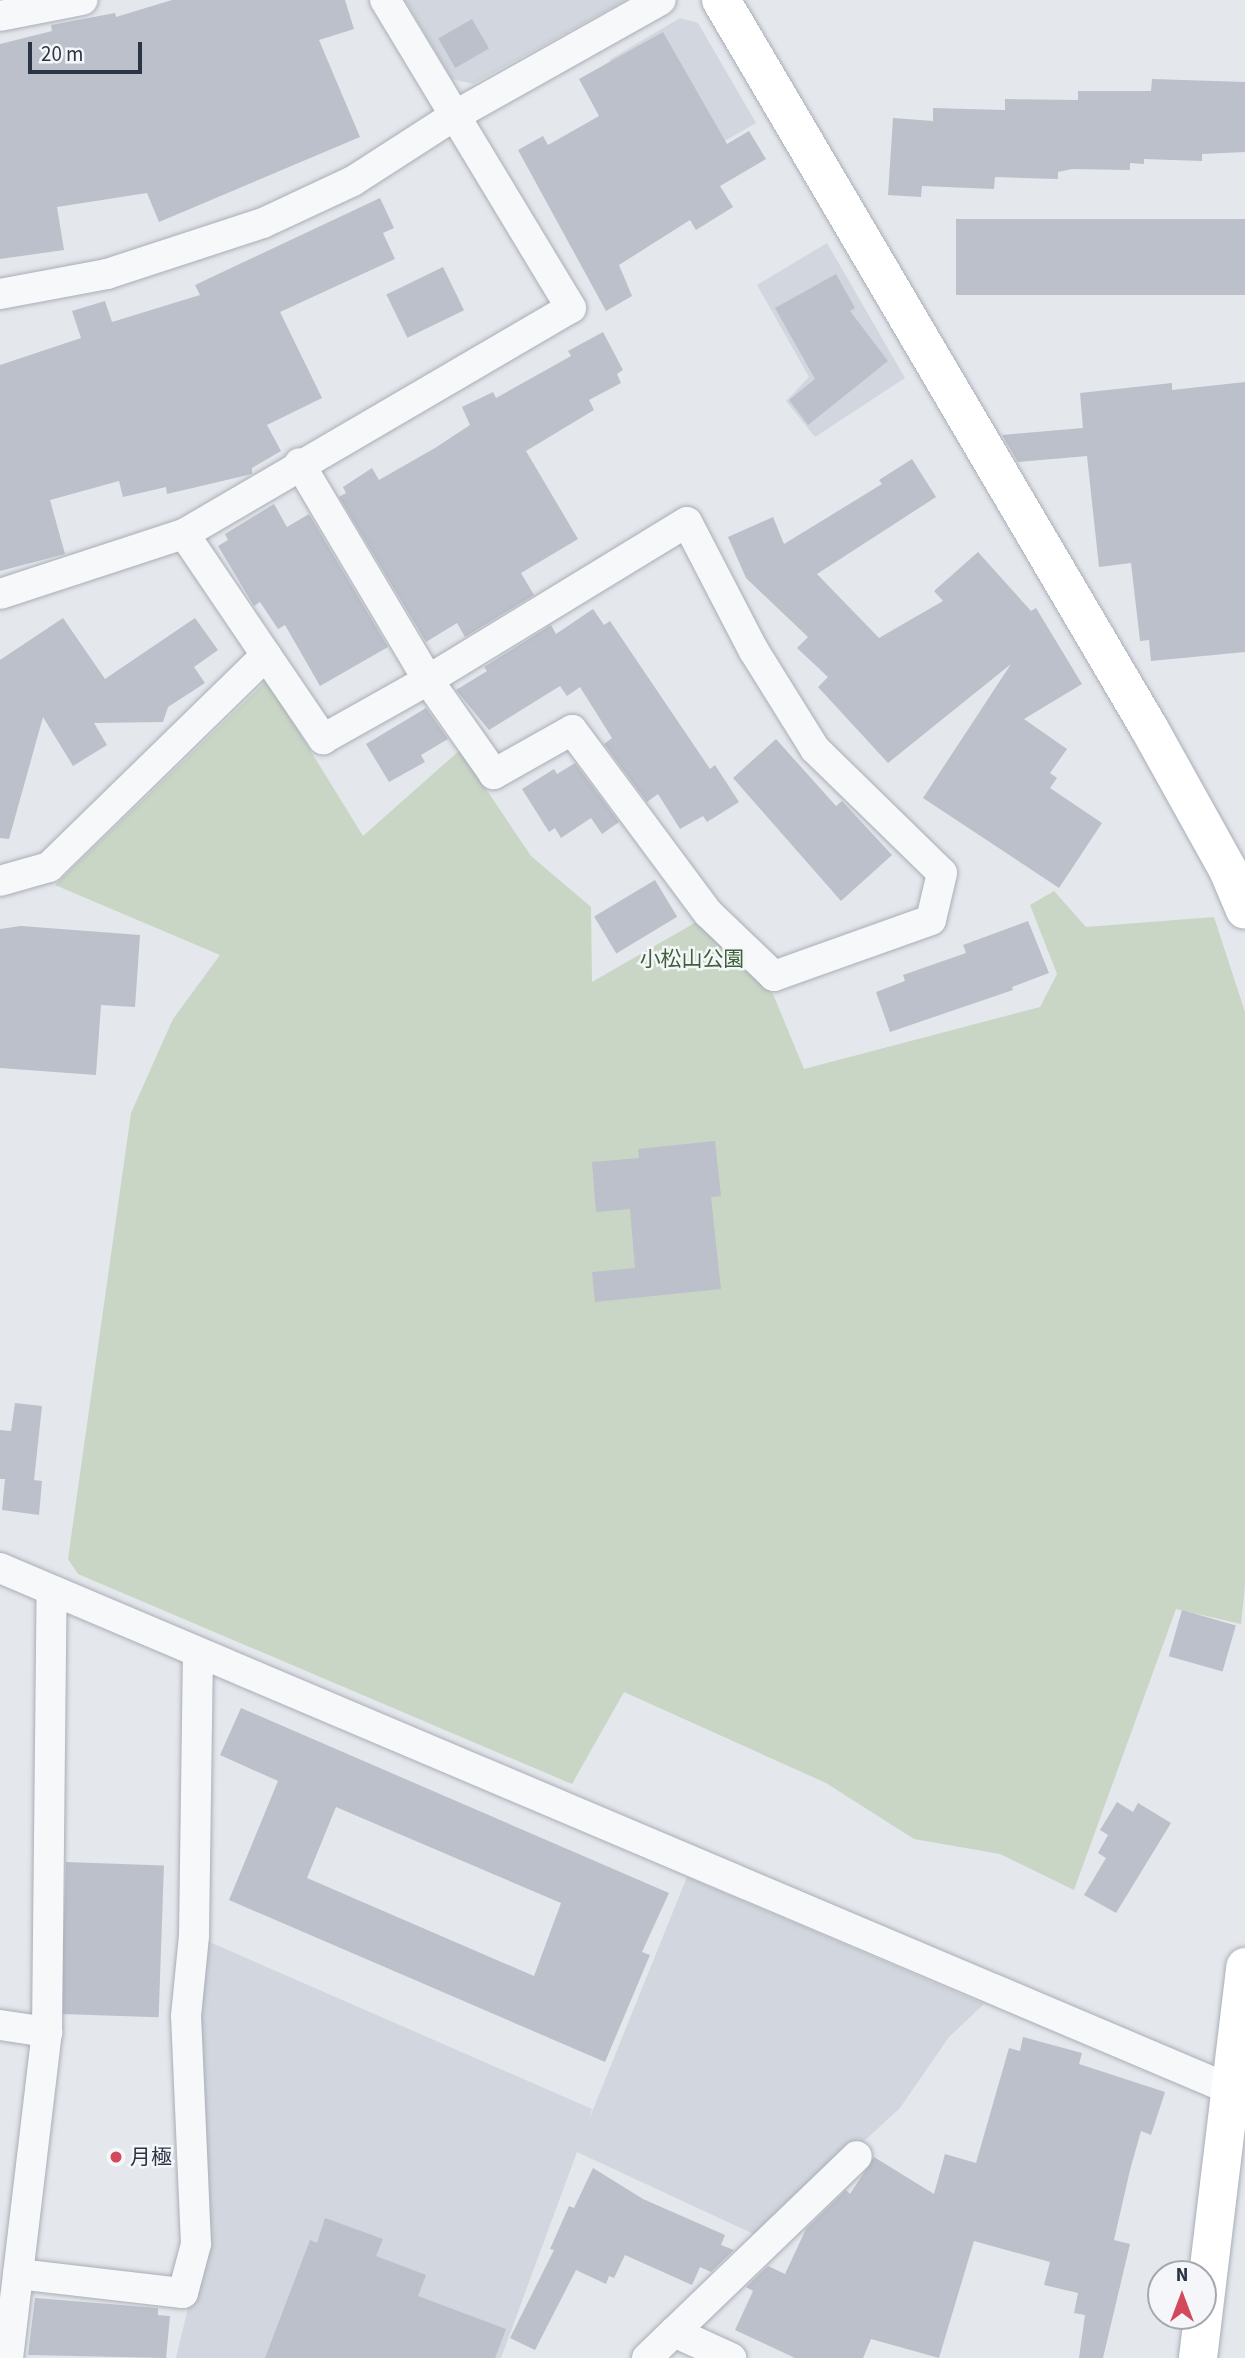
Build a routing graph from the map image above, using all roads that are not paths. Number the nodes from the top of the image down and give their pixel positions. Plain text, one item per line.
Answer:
1 (82, 0) edge
2 (386, 0) edge
3 (661, 0) edge
4 (721, 0) edge
5 (0, 16) edge
6 (454, 116) junction
7 (0, 294) edge
8 (299, 463) junction
9 (184, 534) junction
10 (0, 594) edge
11 (266, 654) junction
12 (428, 680) junction
13 (0, 881) edge
14 (1245, 910) edge
15 (0, 1569) edge
16 (52, 1591) junction
17 (198, 1656) junction
18 (1245, 1967) edge
19 (0, 2025) edge
20 (47, 2032) junction
21 (1229, 2090) junction
22 (856, 2156) dead end
23 (18, 2274) junction
24 (674, 2332) junction
25 (8, 2358) edge
26 (647, 2358) edge
27 (731, 2358) edge
28 (1198, 2358) edge

1 - 5 street
2 - 6 street
3 - 6 street
4 - 14 street
6 - 7 street
6 - 8 street
8 - 9 street
8 - 12 street
9 - 10 street
9 - 11 street
11 - 12 street
11 - 13 street
12 - 12 street
15 - 16 street
16 - 17 street
16 - 20 street
17 - 21 street
17 - 23 street
18 - 21 street
19 - 20 street
20 - 23 street
21 - 28 street
22 - 24 street
23 - 25 street
24 - 26 street
24 - 27 street

